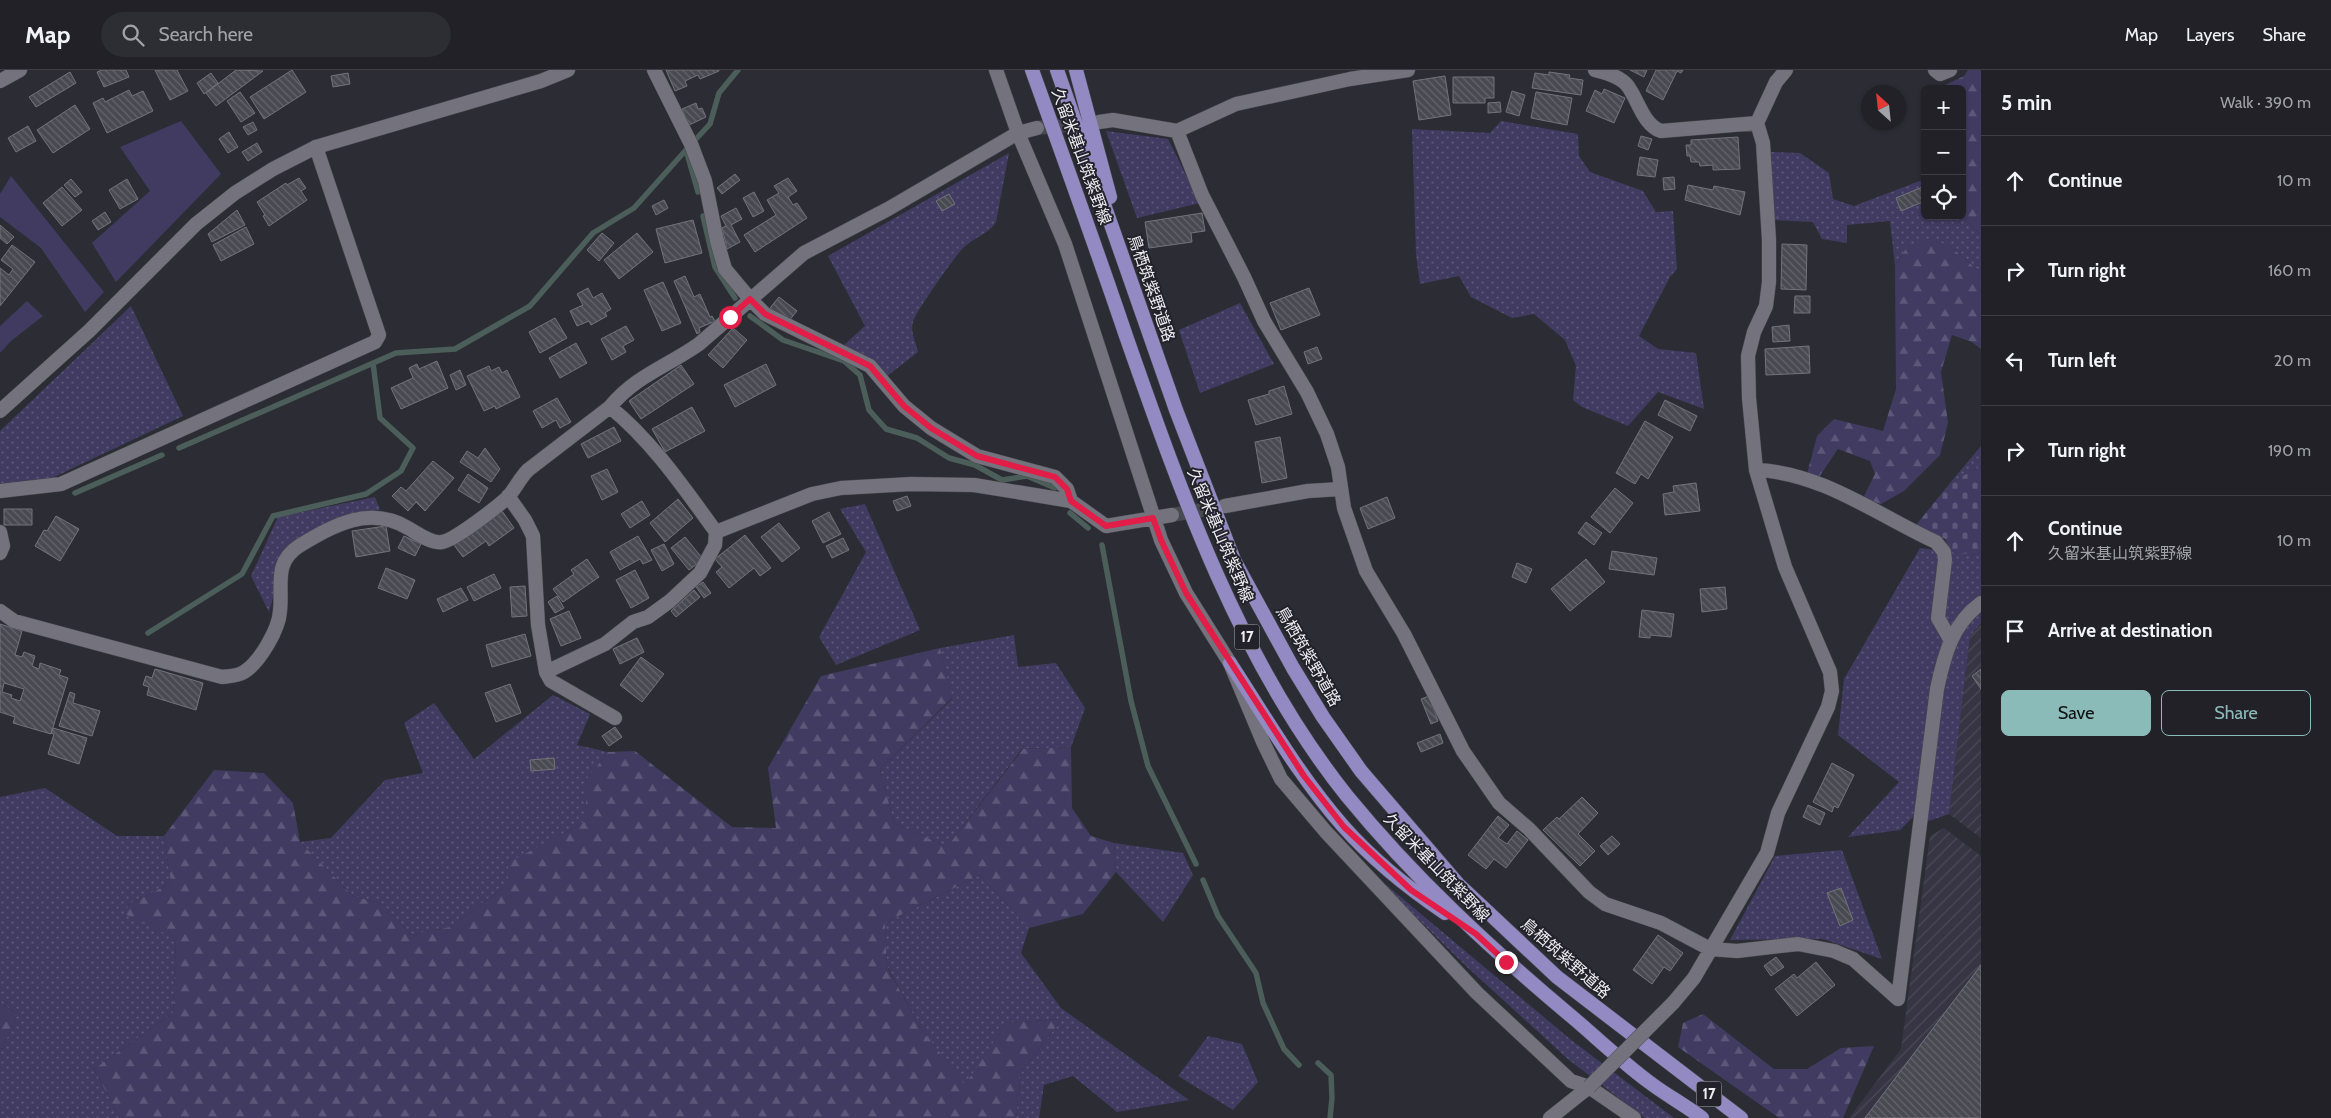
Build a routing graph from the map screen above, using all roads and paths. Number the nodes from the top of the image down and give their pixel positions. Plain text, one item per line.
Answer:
1 (20, 70) edge
2 (568, 70) edge
3 (654, 70) edge
4 (996, 70) edge
5 (1032, 70) edge
6 (1056, 70) edge
7 (1076, 70) edge
8 (1408, 70) edge
9 (1595, 70) edge
10 (1786, 70) edge
11 (1935, 70) edge
12 (1950, 70) edge
13 (0, 81) edge
14 (1099, 122) tunnel mouth
15 (1757, 122) junction
16 (1037, 128) tunnel mouth
17 (1177, 131) junction
18 (1018, 133) junction
19 (316, 147) junction
20 (750, 299) junction
21 (1140, 306) junction
22 (610, 407) junction
23 (0, 410) edge
24 (1756, 470) junction
25 (1342, 489) junction
26 (0, 491) edge
27 (508, 496) junction
28 (1071, 501) junction
29 (1225, 506) tunnel mouth
30 (1172, 515) tunnel mouth
31 (1153, 518) junction
32 (0, 532) edge
33 (716, 532) junction
34 (0, 553) edge
35 (1981, 603) edge
36 (0, 611) edge
37 (1950, 639) junction
38 (1230, 663) junction
39 (546, 672) junction
40 (615, 718) dead end
41 (1476, 934) junction
42 (1710, 949) junction
43 (1589, 1087) junction
44 (1550, 1118) edge
45 (1634, 1118) edge
46 (1702, 1118) edge
47 (1741, 1118) edge

1 - 13 street
2 - 19 street
3 - 20 street
4 - 18 street
5 - 41 main road, 久留米基山筑紫野線 / 17
6 - 21 main road, 鳥栖筑紫野道路 / 17
7 - 21 main road
8 - 17 street
9 - 15 street
10 - 15 street
11 - 12 street
14 - 17 street
15 - 24 street
16 - 18 street
17 - 25 street
18 - 20 street
18 - 31 street
19 - 23 street
19 - 26 street
20 - 22 street
20 - 28 street
21 - 47 main road, 鳥栖筑紫野道路 / 17
22 - 27 street
22 - 33 street
24 - 37 street
24 - 42 street
25 - 29 street
25 - 42 street
27 - 36 street
27 - 39 street
28 - 31 street
28 - 33 street
30 - 31 street
31 - 38 street
32 - 34 street
33 - 39 street
35 - 37 street
37 - 42 street
38 - 41 main road
38 - 43 street
39 - 40 street
41 - 46 main road, 久留米基山筑紫野線 / 17
42 - 43 street, bridge
43 - 44 street
43 - 45 street

